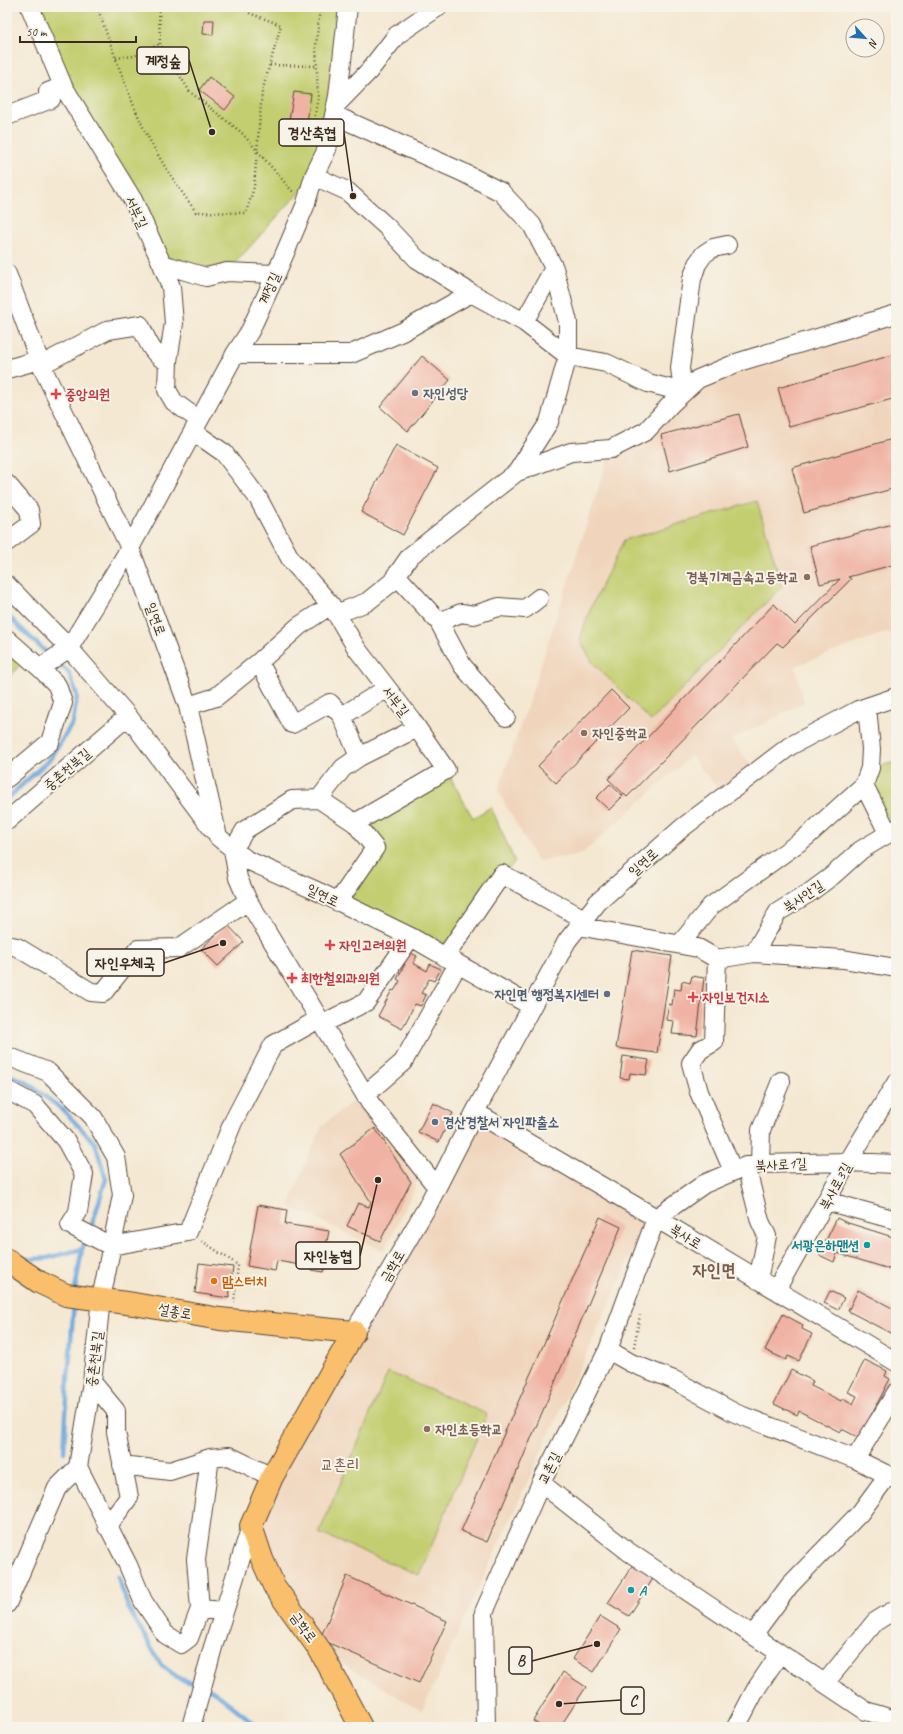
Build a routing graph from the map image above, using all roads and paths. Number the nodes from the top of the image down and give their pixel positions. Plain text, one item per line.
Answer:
1 (30, 7) edge
2 (97, 7) edge
3 (159, 7) edge
4 (249, 7) edge
5 (320, 7) edge
6 (348, 7) edge
7 (438, 7) edge
8 (160, 44) junction
9 (116, 58) junction
10 (270, 65) junction
11 (316, 66) junction
12 (63, 86) junction
13 (335, 110) junction
14 (7, 116) edge
15 (314, 123) dead end
16 (257, 151) junction
17 (314, 176) junction
18 (305, 206) junction
19 (727, 245) dead end
20 (162, 264) junction
21 (554, 268) junction
22 (7, 274) edge
23 (276, 274) junction
24 (471, 293) junction
25 (896, 314) edge
26 (524, 322) junction
27 (235, 354) junction
28 (568, 356) junction
29 (168, 361) junction
30 (40, 363) junction
31 (7, 369) edge
32 (683, 392) junction
33 (197, 426) junction
34 (517, 472) junction
35 (7, 484) edge
36 (7, 542) edge
37 (130, 548) junction
38 (396, 575) junction
39 (7, 585) edge
40 (539, 598) dead end
41 (333, 609) junction
42 (439, 622) junction
43 (9, 644) edge
44 (69, 648) junction
45 (259, 662) junction
46 (40, 668) junction
47 (386, 689) junction
48 (896, 697) edge
49 (188, 706) junction
50 (867, 707) junction
51 (128, 716) junction
52 (342, 716) junction
53 (506, 717) dead end
54 (417, 728) junction
55 (359, 757) junction
56 (7, 778) edge
57 (864, 785) junction
58 (319, 799) junction
59 (7, 821) edge
60 (356, 823) junction
61 (892, 831) edge
62 (218, 837) junction
63 (233, 850) junction
64 (248, 901) junction
65 (338, 902) junction
66 (581, 922) junction
67 (411, 937) junction
68 (680, 944) junction
69 (7, 945) edge
70 (754, 952) junction
71 (717, 959) junction
72 (451, 961) junction
73 (896, 968) edge
74 (531, 1006) junction
75 (321, 1021) junction
76 (7, 1056) edge
77 (781, 1080) dead end
78 (896, 1083) edge
79 (7, 1090) edge
80 (365, 1095) junction
81 (889, 1105) edge
82 (475, 1112) junction
83 (848, 1162) junction
84 (896, 1164) edge
85 (746, 1167) junction
86 (436, 1186) junction
87 (826, 1201) junction
88 (656, 1218) junction
89 (896, 1220) edge
90 (188, 1232) junction
91 (111, 1246) junction
92 (9, 1263) edge
93 (758, 1280) junction
94 (776, 1290) junction
95 (101, 1299) junction
96 (232, 1320) junction
97 (354, 1332) junction
98 (608, 1350) junction
99 (896, 1362) edge
100 (92, 1382) junction
101 (896, 1393) edge
102 (210, 1458) junction
103 (856, 1459) junction
104 (122, 1465) junction
105 (78, 1467) junction
106 (272, 1477) junction
107 (892, 1477) edge
108 (541, 1483) junction
109 (251, 1526) junction
110 (107, 1527) junction
111 (7, 1604) edge
112 (200, 1609) junction
113 (224, 1611) junction
114 (896, 1612) edge
115 (753, 1635) junction
116 (780, 1653) junction
117 (825, 1683) junction
118 (896, 1720) edge
119 (192, 1727) edge
120 (361, 1727) edge
121 (486, 1727) edge
122 (736, 1727) edge

1 - 12 street, 서부길
2 - 9 path
3 - 8 path
4 - 10 path
5 - 11 path
6 - 13 street, 계정길
7 - 13 street
8 - 9 path
8 - 16 path
9 - 16 path
10 - 11 path
10 - 16 path
11 - 15 path
12 - 14 street
12 - 20 street, 서부길
13 - 17 street, 계정길
13 - 21 street
16 - 18 path
17 - 18 street, 계정길
17 - 24 street
18 - 23 street, 계정길
19 - 32 street
20 - 23 street
20 - 29 street, 서부길
21 - 26 street
21 - 28 street
22 - 30 street, 일연로
23 - 27 street, 계정길
24 - 26 street
24 - 27 street
25 - 32 street
26 - 28 street
27 - 33 street, 계정길
28 - 32 street
28 - 34 street
29 - 30 street
29 - 33 street, 서부길
30 - 31 street
30 - 37 street, 일연로
32 - 34 street
33 - 37 street, 계정길
33 - 41 street, 서부길
34 - 38 street
35 - 36 street
37 - 44 street, 계정길
37 - 49 street, 일연로
38 - 41 street
38 - 42 street
39 - 44 street
40 - 42 street
41 - 45 street
41 - 47 street, 서부길
42 - 53 street
43 - 46 street
44 - 46 street
44 - 51 street
45 - 49 street
45 - 52 street
46 - 56 street
47 - 52 street
47 - 54 street, 서부길
48 - 50 street, 일연로
49 - 62 street, 일연로
50 - 57 street
50 - 66 street, 일연로
51 - 59 street, 중촌천북길
51 - 62 street
52 - 55 street
54 - 55 street
54 - 60 street, 서부길
55 - 58 street
57 - 61 street
57 - 68 street
58 - 60 street
58 - 63 street
60 - 65 street
61 - 70 street, 북사안길
62 - 63 street, 일연로
63 - 64 street
63 - 65 street, 일연로
64 - 69 street
64 - 75 street
65 - 67 street, 일연로
66 - 68 street
66 - 72 street
66 - 74 street, 일연로
67 - 72 street, 일연로
67 - 75 street
68 - 71 street
70 - 71 street
70 - 73 street
71 - 85 street
72 - 74 street, 일연로
72 - 80 street
74 - 82 street, 금학로
75 - 80 street
75 - 90 street
76 - 91 street, 중촌천북길
77 - 85 street
78 - 81 street, 북사로3길
79 - 91 street
80 - 86 street
81 - 83 street, 북사로3길
82 - 86 street, 금학로
82 - 88 street, 북사로
83 - 84 street, 북사로1길
83 - 85 street, 북사로1길
83 - 87 street, 북사로3길
85 - 88 street, 북사로1길
85 - 93 street
86 - 97 street, 금학로
87 - 89 street
87 - 94 street, 북사로3길
88 - 93 street, 북사로
88 - 98 street, 교촌길
90 - 91 street
90 - 96 path
91 - 95 street, 중촌천북길
92 - 95 main road, 설총로
93 - 94 street, 북사로
94 - 99 street, 북사로
95 - 96 main road, 설총로
95 - 100 street, 중촌천북길
96 - 97 main road, 설총로
97 - 106 main road, 금학로
98 - 103 street
98 - 108 street, 교촌길
100 - 104 street
100 - 105 street, 중촌천북길
101 - 103 street
102 - 104 street
102 - 106 street
102 - 112 street
103 - 107 street
104 - 110 street
105 - 110 street
105 - 111 street
106 - 109 main road, 금학로
107 - 115 street
108 - 115 street
108 - 121 street, 교촌길
109 - 113 street, 금학로
109 - 120 main road, 금학로
110 - 112 street
112 - 113 street
113 - 119 street, 금학로
114 - 117 street
115 - 116 street
116 - 117 street
116 - 122 street
117 - 118 street

